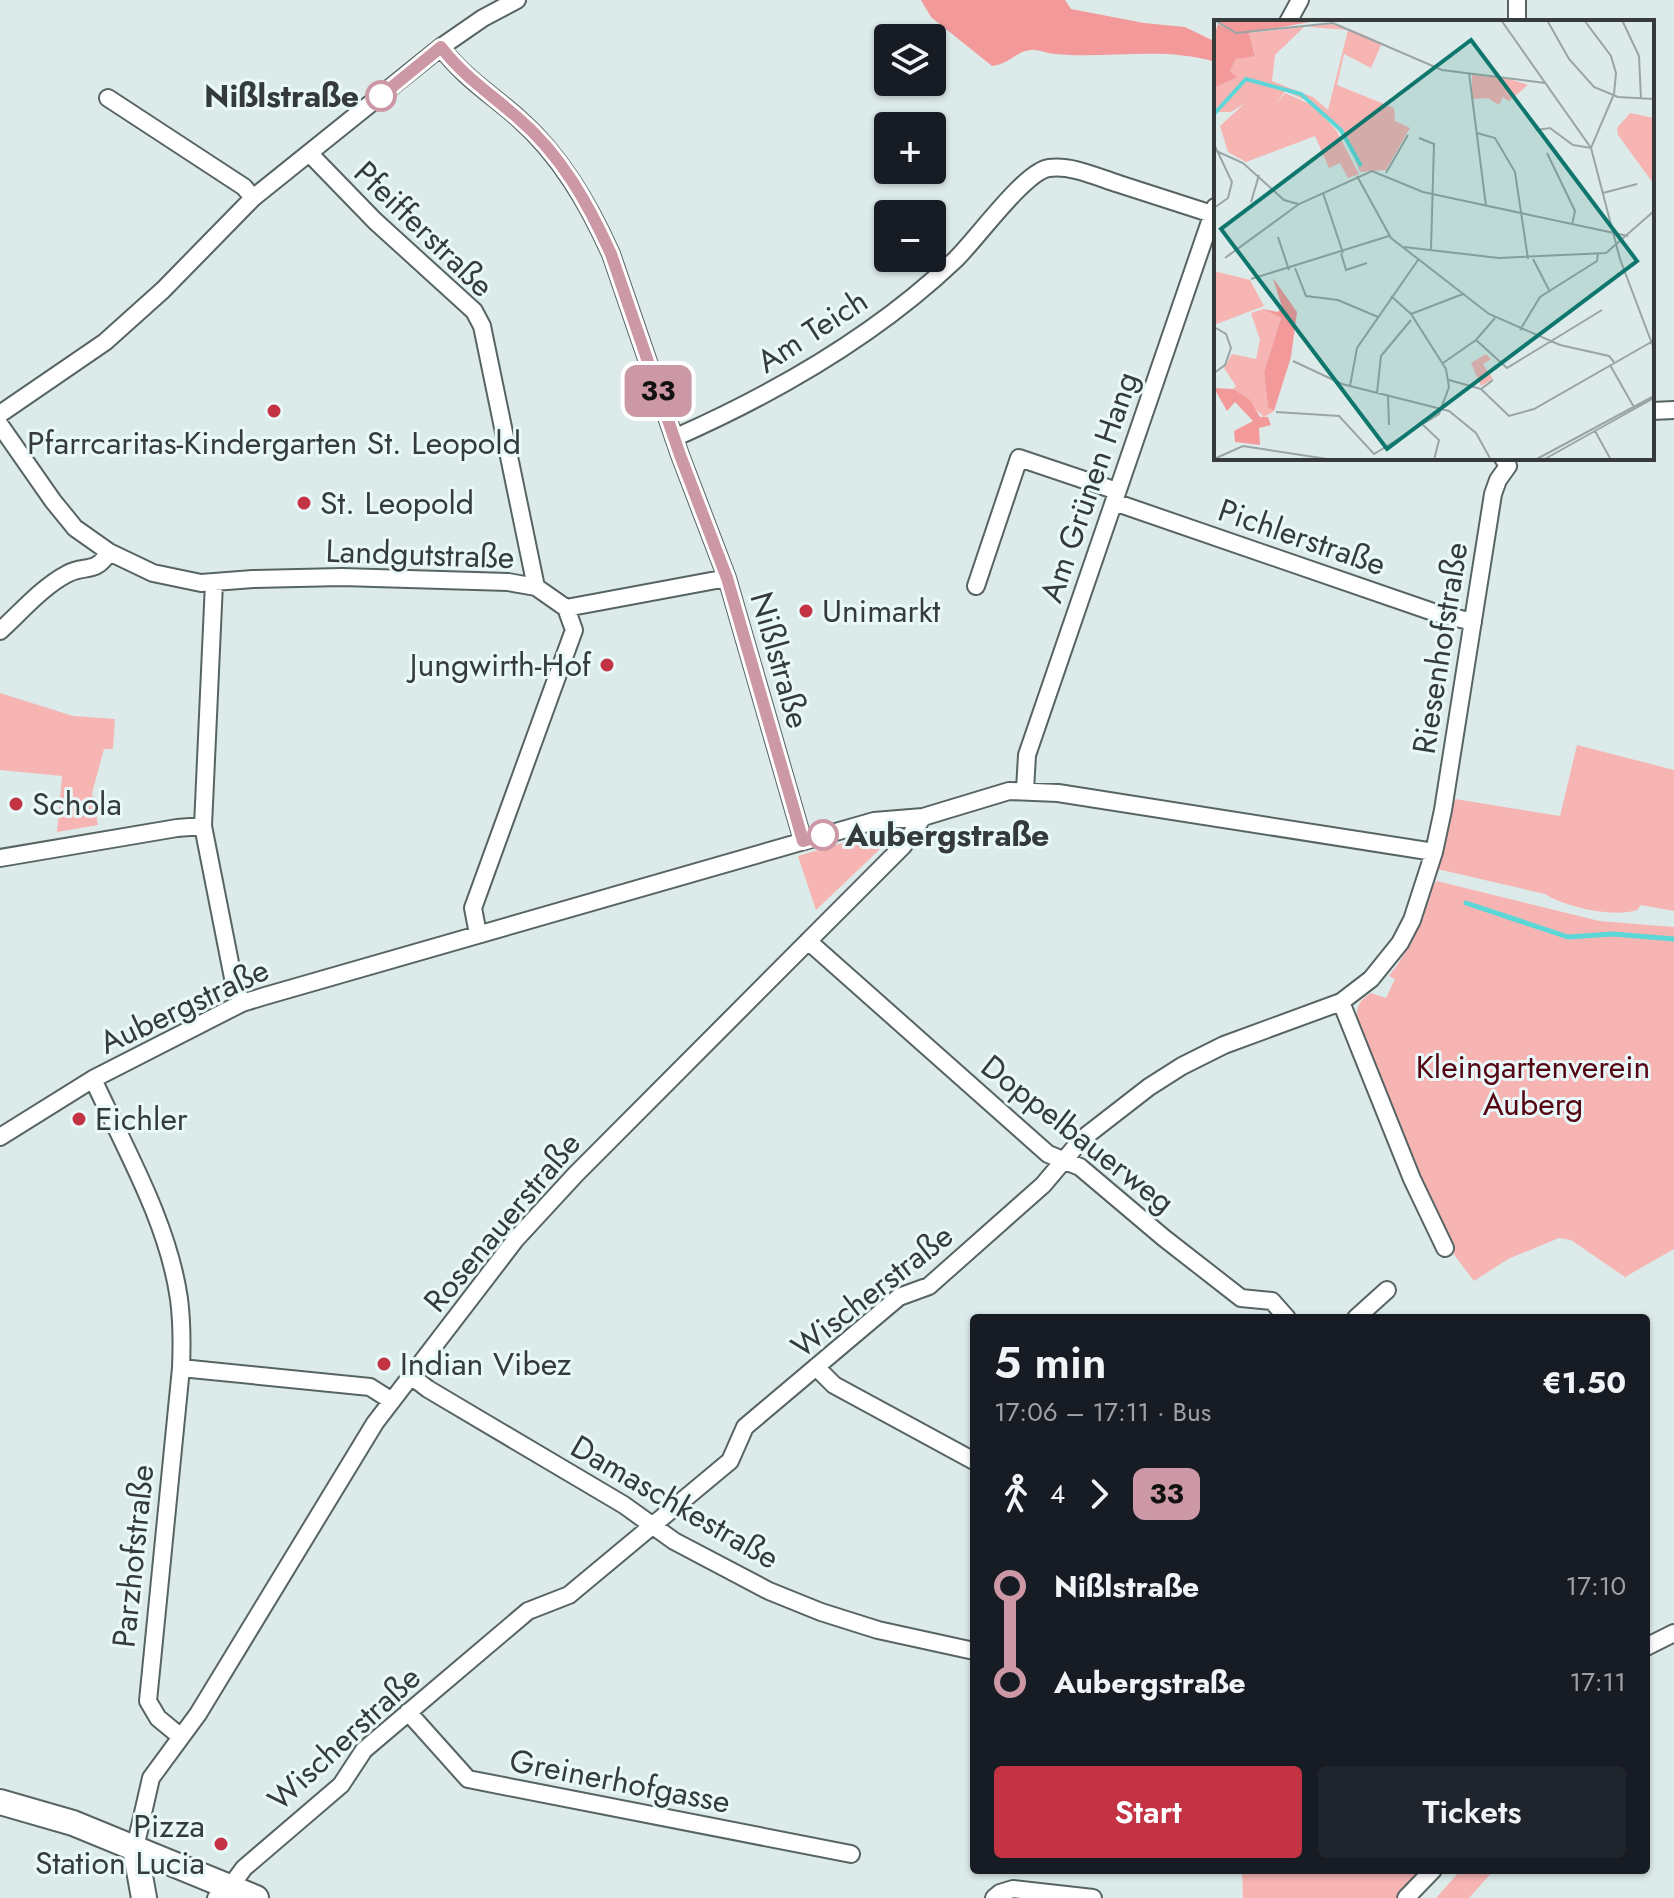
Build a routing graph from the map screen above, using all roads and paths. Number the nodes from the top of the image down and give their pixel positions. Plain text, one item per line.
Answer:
1 (517, 0) edge
2 (1300, 0) edge
3 (1289, 20) edge
4 (441, 47) junction
5 (108, 98) dead end
6 (309, 153) junction
7 (253, 198) junction
8 (1214, 209) edge
9 (1674, 410) edge
10 (1654, 411) edge
11 (0, 414) edge
12 (0, 425) edge
13 (674, 438) junction
14 (1509, 461) edge
15 (1116, 496) junction
16 (109, 552) junction
17 (727, 578) junction
18 (214, 583) junction
19 (976, 586) dead end
20 (536, 587) junction
21 (566, 608) junction
22 (1473, 622) junction
23 (0, 631) edge
24 (1025, 790) junction
25 (923, 817) junction
26 (203, 826) junction
27 (803, 841) junction
28 (1434, 852) junction
29 (0, 858) edge
30 (478, 934) junction
31 (808, 941) junction
32 (1341, 1002) junction
33 (242, 1003) junction
34 (93, 1079) junction
35 (0, 1137) edge
36 (1066, 1161) junction
37 (1445, 1248) dead end
38 (1387, 1290) dead end
39 (1283, 1314) edge
40 (1360, 1314) edge
41 (816, 1367) junction
42 (181, 1368) junction
43 (411, 1376) junction
44 (392, 1401) junction
45 (970, 1459) edge
46 (652, 1525) junction
47 (1674, 1633) edge
48 (1650, 1645) edge
49 (970, 1650) edge
50 (408, 1712) junction
51 (181, 1737) junction
52 (0, 1802) edge
53 (135, 1848) junction
54 (851, 1854) dead end
55 (1429, 1874) edge
56 (223, 1892) edge
57 (144, 1898) edge
58 (256, 1898) edge
59 (994, 1898) edge
60 (1093, 1898) edge
61 (1406, 1898) edge

1 - 4 street
2 - 3 street
4 - 6 street
4 - 13 street, Nißlstraße
5 - 7 street
6 - 7 street
6 - 20 street, Pfeifferstraße
7 - 11 street
8 - 13 street, Am Teich
8 - 15 street, Am Grünen Hang
9 - 10 street
12 - 16 street, Landgutstraße
13 - 17 street, Nißlstraße
14 - 22 street, Riesenhofstraße
15 - 19 street, Pichlerstraße
15 - 22 street, Pichlerstraße
15 - 24 street, Am Grünen Hang
16 - 18 street, Landgutstraße
16 - 23 street
17 - 21 street
17 - 27 street, Nißlstraße
18 - 20 street, Landgutstraße
18 - 26 street
20 - 21 street, Landgutstraße
21 - 30 street
22 - 28 street, Riesenhofstraße
24 - 25 street, Aubergstraße
24 - 28 street, Aubergstraße
25 - 27 street, Aubergstraße
25 - 31 street, Rosenauerstraße
26 - 29 street
26 - 33 street
27 - 30 street, Aubergstraße
28 - 32 street, Wischerstraße
30 - 33 street, Aubergstraße
31 - 36 street, Doppelbauerweg
31 - 43 street, Rosenauerstraße
32 - 36 street, Wischerstraße
32 - 37 street
33 - 34 street, Aubergstraße
34 - 35 street, Aubergstraße
34 - 42 street, Parzhofstraße
36 - 39 street, Doppelbauerweg
36 - 41 street, Wischerstraße
38 - 40 street
41 - 45 street
41 - 46 street, Wischerstraße
42 - 44 street
42 - 51 street, Parzhofstraße
43 - 44 street, Rosenauerstraße
43 - 46 street, Damaschkestraße
44 - 51 street, Rosenauerstraße
46 - 49 street, Damaschkestraße
46 - 50 street, Wischerstraße
47 - 48 street
50 - 54 street, Greinerhofgasse
50 - 56 street, Wischerstraße
51 - 53 street, Rosenauerstraße
52 - 53 street
53 - 56 street
53 - 57 street
55 - 61 street
56 - 58 street
59 - 60 street

